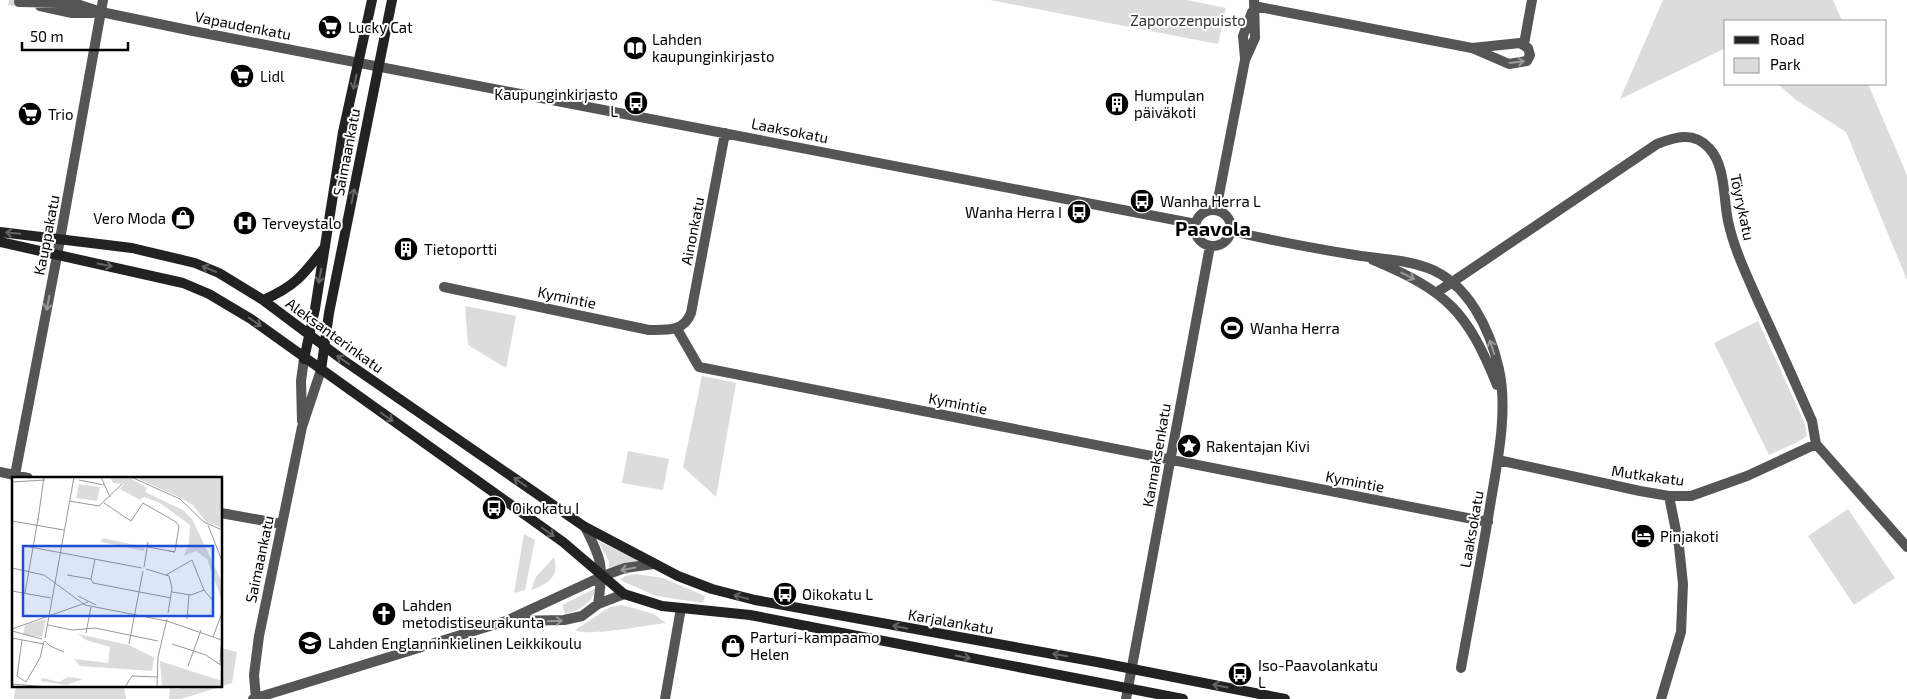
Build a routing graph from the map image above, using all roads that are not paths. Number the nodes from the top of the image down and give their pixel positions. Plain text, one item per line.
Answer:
1 (103, 0) edge
2 (372, 0) edge
3 (392, 0) edge
4 (1532, 0) edge
5 (1254, 3) edge
6 (101, 12) junction
7 (1524, 44) junction
8 (1472, 48) junction
9 (359, 63) junction
10 (380, 66) junction
11 (725, 133) junction
12 (1216, 210) junction
13 (1196, 224) junction
14 (1231, 231) junction
15 (0, 232) edge
16 (61, 238) junction
17 (0, 242) edge
18 (326, 246) junction
19 (1210, 246) junction
20 (57, 256) junction
21 (1363, 256) junction
22 (1452, 281) junction
23 (444, 287) dead end
24 (1436, 293) junction
25 (263, 300) junction
26 (677, 329) junction
27 (309, 336) junction
28 (325, 348) junction
29 (304, 359) junction
30 (321, 370) junction
31 (1500, 394) junction
32 (302, 427) junction
33 (1816, 444) junction
34 (1170, 460) junction
35 (1498, 460) junction
36 (0, 472) edge
37 (15, 475) junction
38 (24, 477) edge
39 (1669, 496) junction
40 (222, 513) edge
41 (1488, 522) junction
42 (282, 524) junction
43 (585, 527) junction
44 (620, 545) joint
45 (1907, 547) edge
46 (654, 564) junction
47 (603, 576) junction
48 (624, 594) junction
49 (598, 604) junction
50 (681, 608) junction
51 (506, 621) junction
52 (1132, 668) junction
53 (1461, 668) dead end
54 (1128, 688) junction
55 (255, 699) edge
56 (665, 699) edge
57 (1126, 699) edge
58 (1183, 699) edge
59 (1285, 699) edge
60 (1661, 699) edge

1 - 6 street, Kauppakatu
2 - 9 main road, Saimaankatu
3 - 10 main road, Saimaankatu
4 - 7 street
5 - 8 street
5 - 12 street
6 - 6 street, Vapaudenkatu
6 - 9 street, Vapaudenkatu
6 - 16 street, Kauppakatu
7 - 8 street
8 -> 7 street
9 - 10 street, Vapaudenkatu
9 -> 18 main road, Saimaankatu
10 - 11 street, Laaksokatu
28 -> 10 main road, Saimaankatu
11 - 13 street, Laaksokatu
11 - 26 street, Ainonkatu
12 - 13 street
12 - 14 street
13 - 19 street
14 - 19 street
14 - 21 street, Laaksokatu
16 -> 15 main road, Aleksanterinkatu
16 - 20 street, Kauppakatu
25 -> 16 main road, Aleksanterinkatu
17 - 20 main road
18 - 25 main road, Saimaankatu
18 -> 27 main road, Saimaankatu
19 - 34 street, Kannaksenkatu
20 -> 29 main road
20 -> 37 street, Kauppakatu
21 - 22 street, Laaksokatu
21 -> 24 street, Laaksokatu
22 - 24 street, Töyrykatu
31 -> 22 street, Laaksokatu
22 - 33 street, Töyrykatu
23 - 26 street, Kymintie
24 - 31 street, Laaksokatu
25 - 27 main road, Aleksanterinkatu
26 - 34 street, Kymintie
27 - 28 main road, Aleksanterinkatu
27 - 29 main road, Saimaankatu
28 - 30 main road, Saimaankatu
43 -> 28 main road, Aleksanterinkatu
29 - 30 main road
29 - 32 street, Saimaankatu
30 - 32 street, Saimaankatu
30 -> 47 main road
31 - 35 street, Laaksokatu
32 - 42 street, Saimaankatu
33 - 39 street, Mutkakatu
33 - 45 street
34 - 41 street, Kymintie
34 - 52 street, Kannaksenkatu
35 - 39 street, Mutkakatu
35 - 41 street, Laaksokatu
36 - 37 street
37 - 38 street
39 - 60 street
40 - 42 street
41 - 53 street, Laaksokatu
42 - 55 street, Saimaankatu
43 - 44 main road, Aleksanterinkatu
43 - 47 street
44 - 46 main road, Karjalankatu
46 -> 47 street
52 -> 46 main road, Karjalankatu
47 - 48 main road
47 - 49 street
47 - 51 street
48 - 49 street
48 - 50 main road
51 -> 49 street
50 -> 54 main road
50 - 56 street
51 - 55 street
52 - 54 street, Kannaksenkatu
59 -> 52 main road, Karjalankatu
54 - 57 street, Kannaksenkatu
54 - 58 main road

